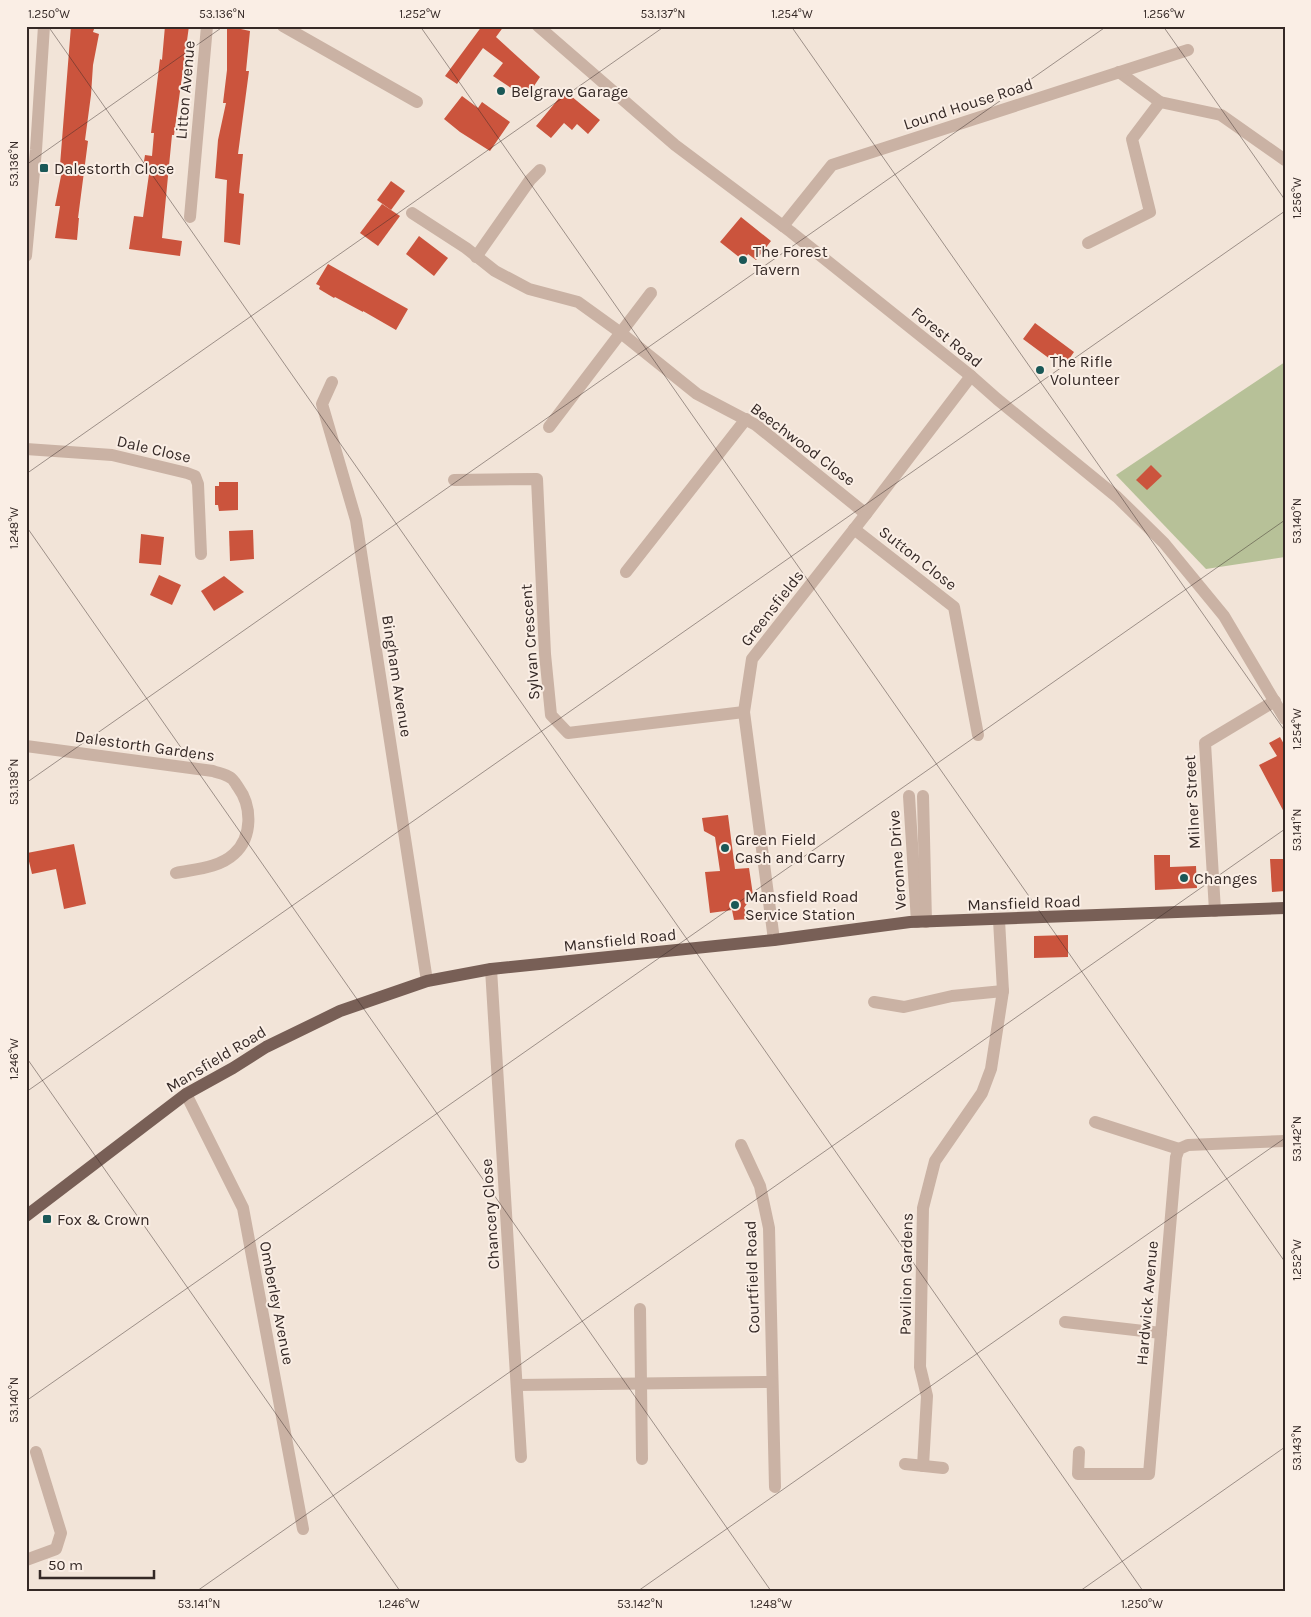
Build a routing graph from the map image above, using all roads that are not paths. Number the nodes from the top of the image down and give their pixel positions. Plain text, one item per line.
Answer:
1 (44, 26) edge
2 (207, 26) edge
3 (283, 26) edge
4 (538, 26) edge
5 (1188, 50) dead end
6 (1119, 72) junction
7 (417, 102) dead end
8 (1160, 102) junction
9 (31, 148) edge
10 (1285, 160) edge
11 (540, 170) dead end
12 (412, 213) dead end
13 (190, 217) dead end
14 (783, 226) junction
15 (1088, 244) dead end
16 (26, 256) edge
17 (476, 257) junction
18 (651, 293) dead end
19 (620, 333) junction
20 (971, 376) junction
21 (332, 382) dead end
22 (746, 419) junction
23 (549, 427) dead end
24 (26, 449) edge
25 (454, 480) dead end
26 (866, 514) junction
27 (854, 529) junction
28 (201, 554) dead end
29 (626, 572) dead end
30 (1275, 701) junction
31 (744, 712) junction
32 (1285, 719) edge
33 (978, 735) dead end
34 (26, 746) edge
35 (909, 796) dead end
36 (923, 796) dead end
37 (176, 873) dead end
38 (1285, 908) edge
39 (1215, 911) junction
40 (999, 920) junction
41 (922, 922) junction
42 (774, 940) junction
43 (491, 969) junction
44 (427, 981) junction
45 (1004, 991) junction
46 (874, 1002) dead end
47 (186, 1094) junction
48 (1095, 1122) dead end
49 (1285, 1141) edge
50 (741, 1145) dead end
51 (1178, 1149) junction
52 (26, 1216) edge
53 (640, 1309) dead end
54 (1065, 1322) dead end
55 (1161, 1333) junction
56 (772, 1382) junction
57 (641, 1384) junction
58 (517, 1385) junction
59 (36, 1452) dead end
60 (1079, 1452) dead end
61 (521, 1457) dead end
62 (642, 1459) dead end
63 (905, 1464) dead end
64 (923, 1466) junction
65 (943, 1468) dead end
66 (775, 1487) dead end
67 (303, 1529) dead end
68 (26, 1560) edge

1 - 9 street
2 - 13 street, Litton Avenue
3 - 7 street
4 - 14 street, Forest Road
5 - 6 street, Lound House Road
6 - 8 street
6 - 14 street, Lound House Road
8 - 10 street
8 - 15 street
9 - 16 street
11 - 17 street
12 - 17 street, Beechwood Close
14 - 20 street, Forest Road
17 - 19 street, Beechwood Close
18 - 19 street
19 - 22 street, Beechwood Close
19 - 23 street
20 - 26 street, Greensfields
20 - 30 street, Forest Road
21 - 44 street, Bingham Avenue
22 - 26 street, Beechwood Close
22 - 29 street
24 - 28 street, Dale Close
25 - 31 street, Sylvan Crescent
26 - 27 street, Greensfields
27 - 31 street, Greensfields
27 - 33 street, Sutton Close
30 - 32 street, Forest Road
30 - 39 street, Milner Street
31 - 42 street, Greensfields
34 - 37 street, Dalestorth Gardens
35 - 41 street, Veronne Drive
36 - 41 street
38 - 39 main road, Mansfield Road
39 - 40 main road, Mansfield Road
40 - 41 main road, Mansfield Road
40 - 45 street, Pavilion Gardens
41 - 42 main road, Mansfield Road
42 - 43 main road, Mansfield Road
43 - 44 main road, Mansfield Road
43 - 58 street, Chancery Close
44 - 47 main road, Mansfield Road
45 - 46 street
45 - 64 street, Pavilion Gardens
47 - 52 main road, Mansfield Road
47 - 67 street, Omberley Avenue
48 - 51 street
49 - 51 street
50 - 56 street, Courtfield Road
51 - 55 street, Hardwick Avenue
53 - 57 street
54 - 55 street
55 - 60 street, Hardwick Avenue
56 - 57 street
56 - 66 street, Courtfield Road
57 - 58 street
57 - 62 street
58 - 61 street, Chancery Close
59 - 68 street
63 - 64 street
64 - 65 street

